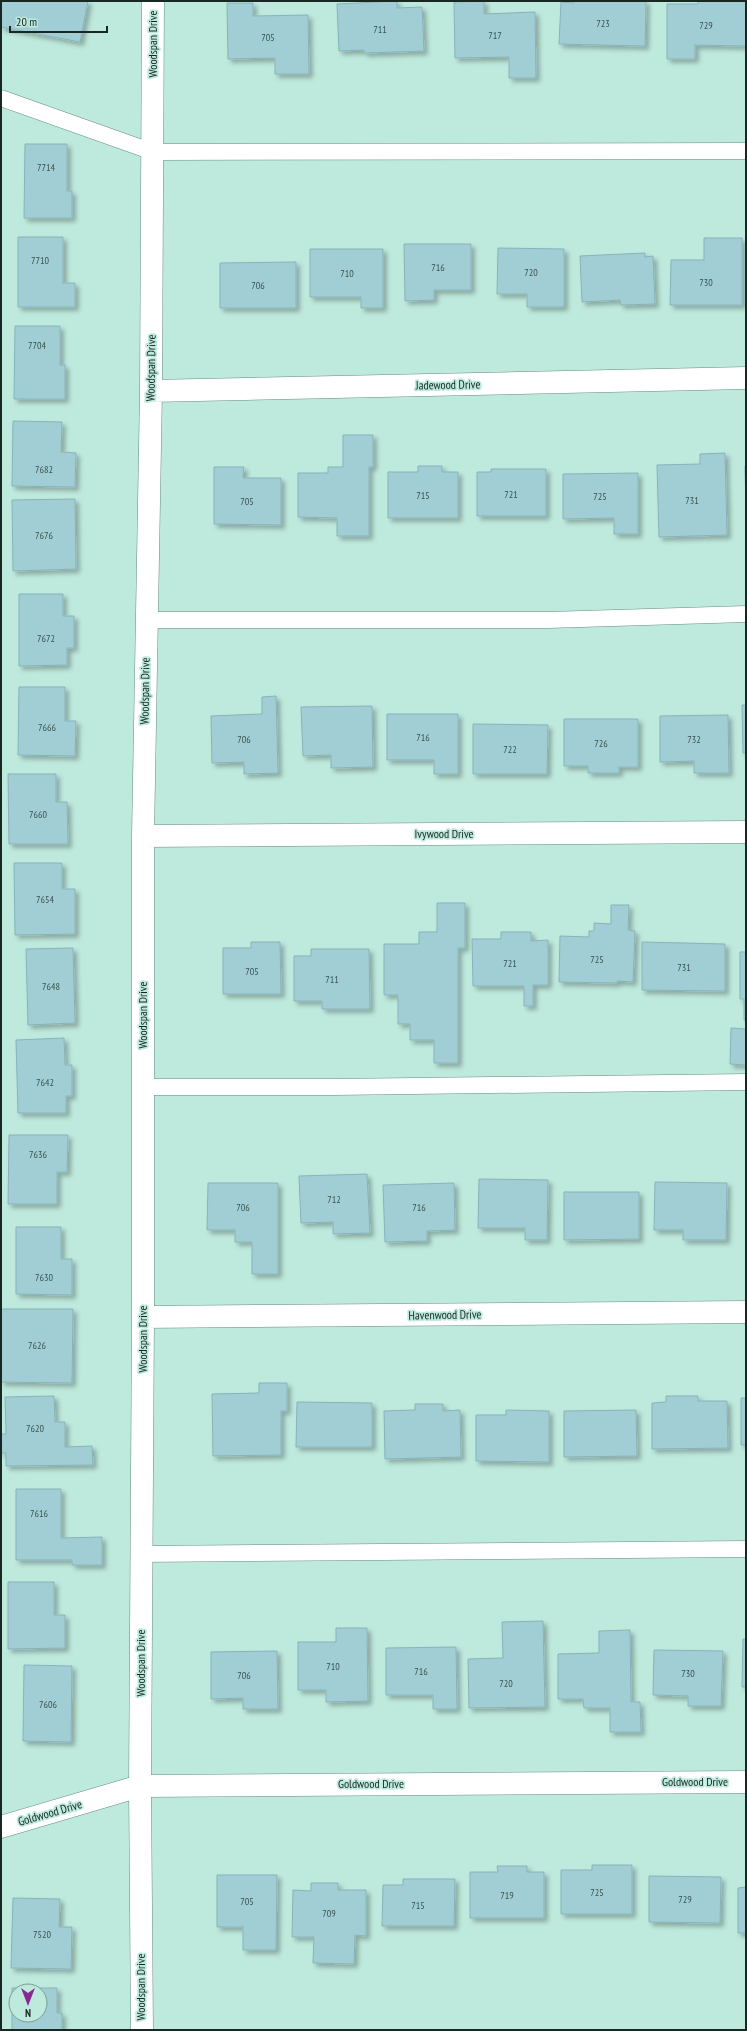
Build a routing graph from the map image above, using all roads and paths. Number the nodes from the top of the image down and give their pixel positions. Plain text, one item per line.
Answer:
1 (153, 1) edge
2 (1, 98) edge
3 (746, 151) edge
4 (153, 152) junction
5 (746, 378) edge
6 (151, 392) junction
7 (746, 614) edge
8 (147, 620) junction
9 (746, 832) edge
10 (143, 836) junction
11 (746, 1082) edge
12 (143, 1087) junction
13 (746, 1312) edge
14 (144, 1317) junction
15 (746, 1549) edge
16 (142, 1554) junction
17 (746, 1782) edge
18 (140, 1786) junction
19 (1, 1827) edge
20 (142, 2030) edge

1 - 4 street, Woodspan Drive
2 - 4 lane
3 - 4 lane
4 - 6 street, Woodspan Drive
5 - 6 street, Jadewood Drive
6 - 8 street, Woodspan Drive
7 - 8 lane
8 - 10 street, Woodspan Drive
9 - 10 street, Ivywood Drive
10 - 12 street, Woodspan Drive
11 - 12 lane
12 - 14 street, Woodspan Drive
13 - 14 street, Havenwood Drive
14 - 16 street, Woodspan Drive
15 - 16 lane
16 - 18 street, Woodspan Drive
17 - 18 street, Goldwood Drive
18 - 19 street, Goldwood Drive
18 - 20 street, Woodspan Drive

